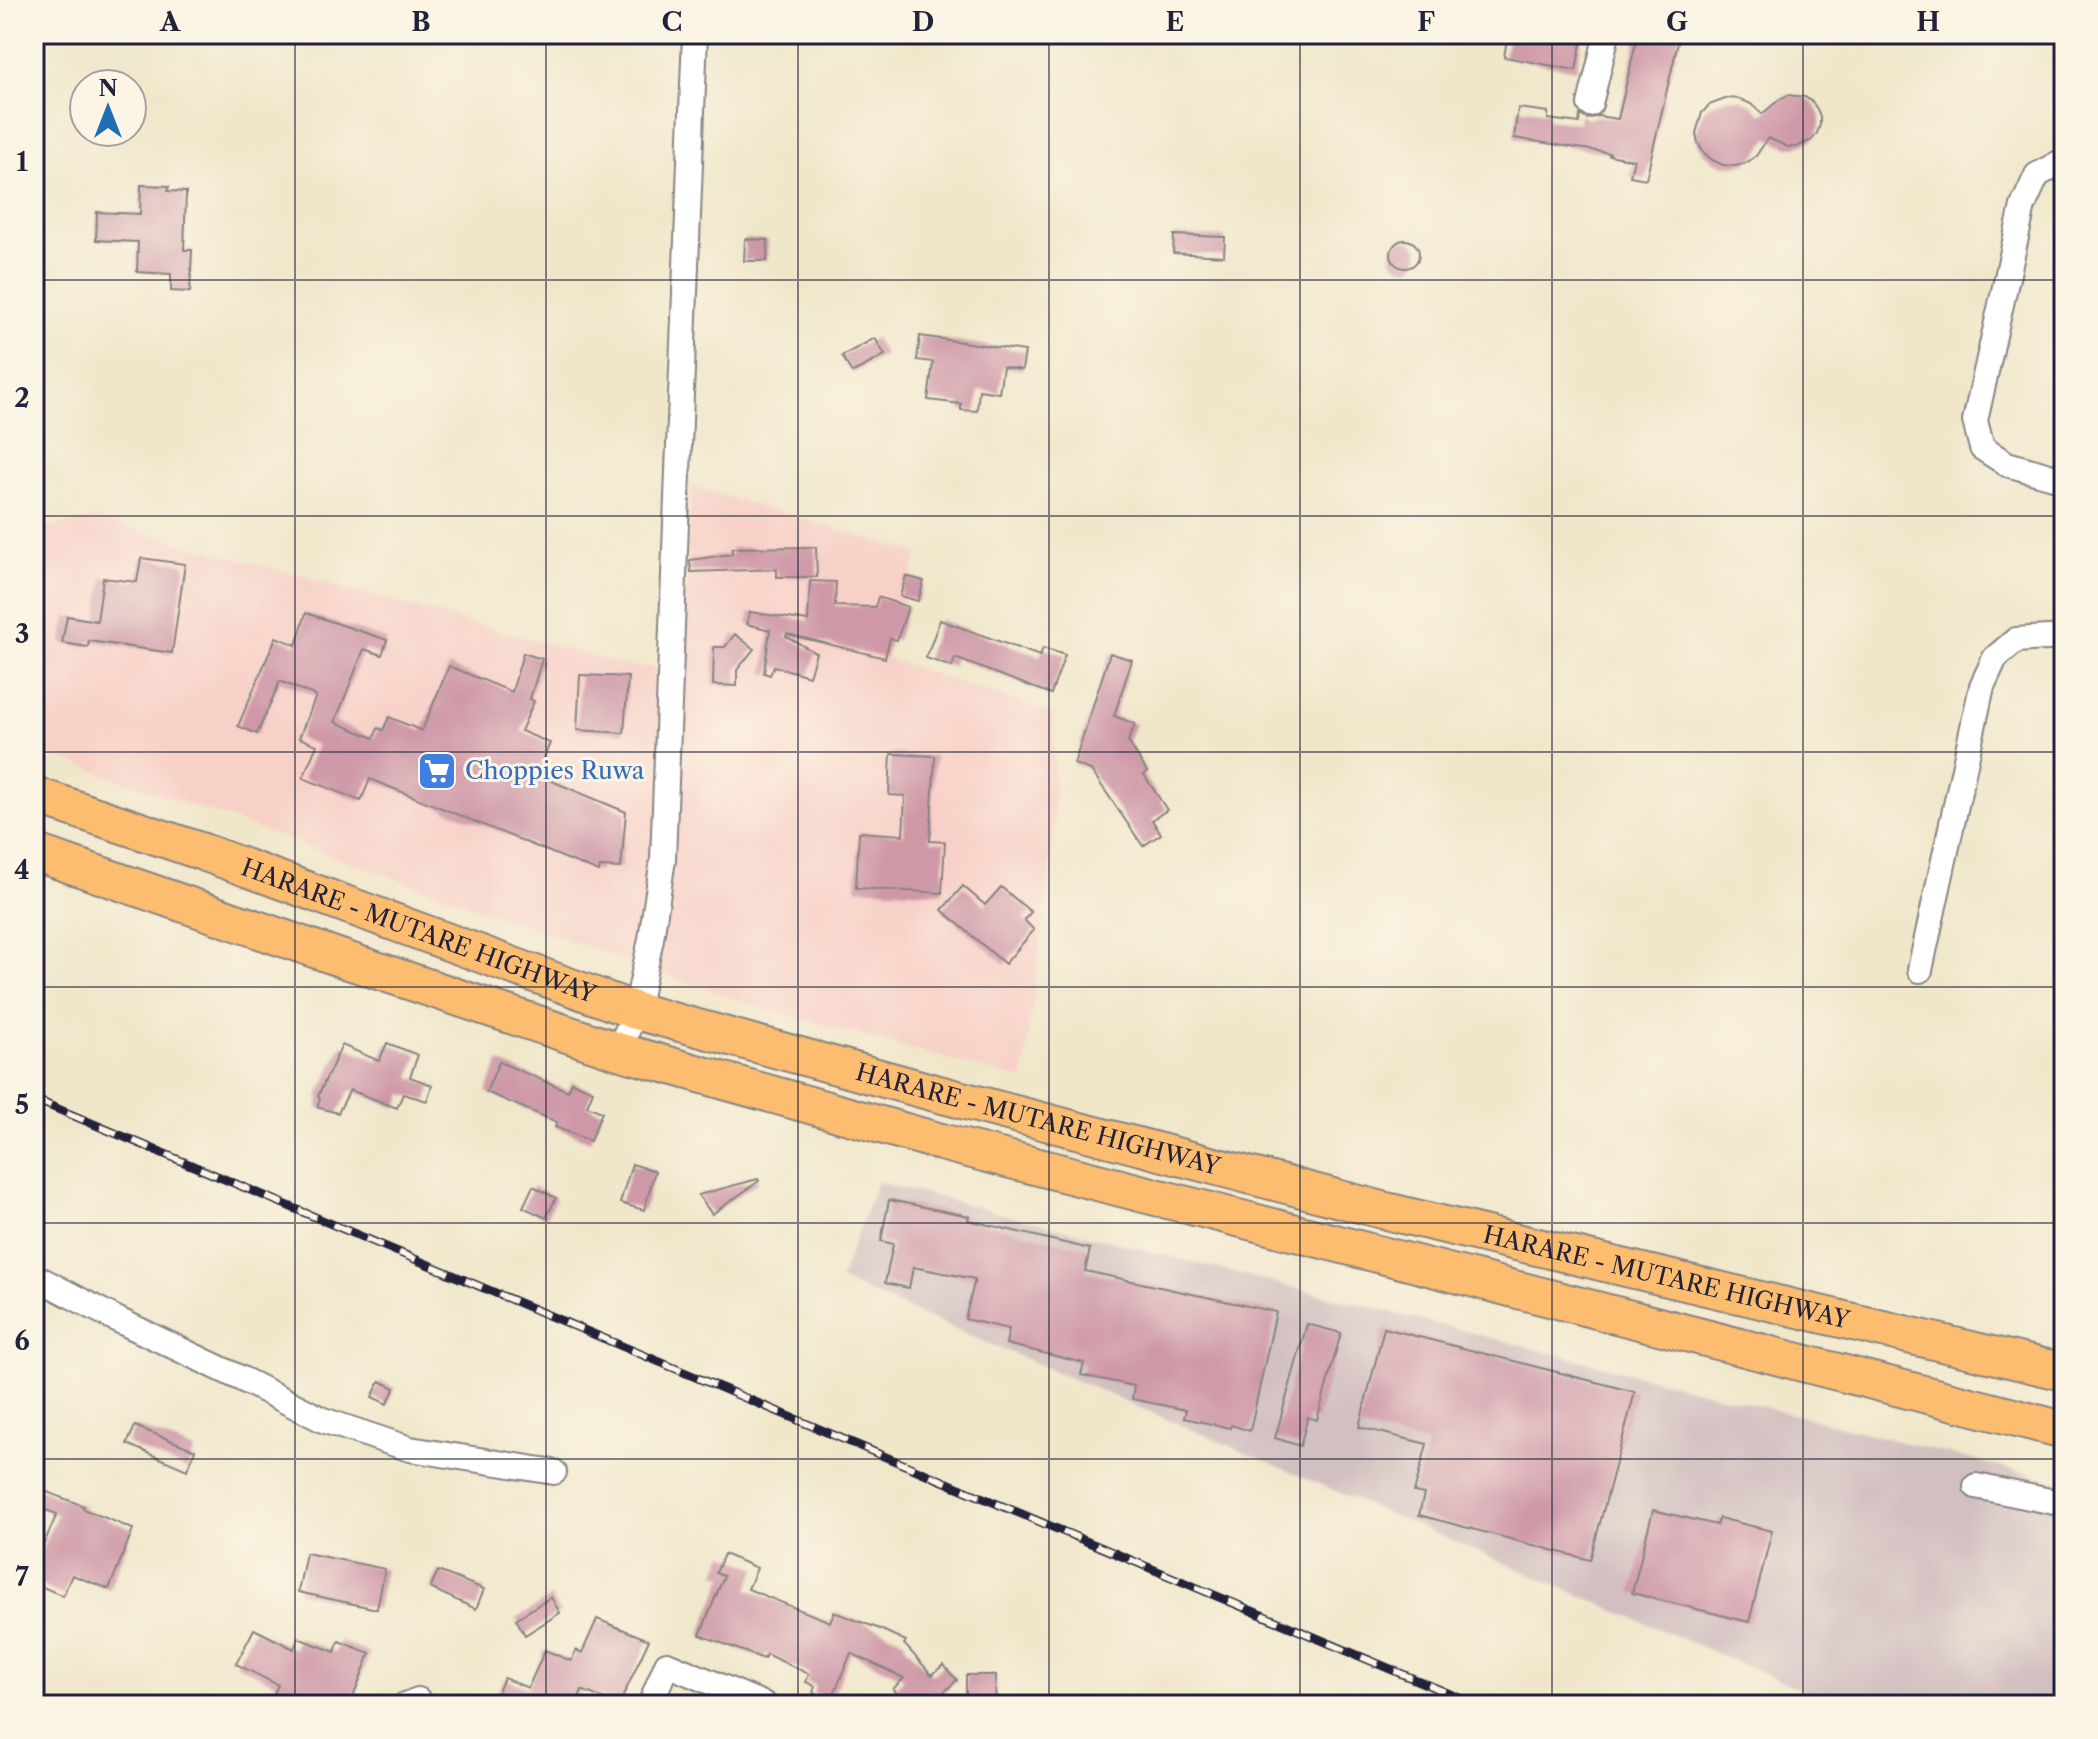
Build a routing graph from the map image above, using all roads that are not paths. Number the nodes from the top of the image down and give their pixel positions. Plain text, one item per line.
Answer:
1 (695, 34) edge
2 (1607, 34) edge
3 (1590, 104) dead end
4 (2064, 163) edge
5 (2064, 480) edge
6 (2064, 637) edge
7 (34, 795) edge
8 (34, 852) edge
9 (1920, 970) dead end
10 (636, 1011) junction
11 (618, 1051) junction
12 (34, 1276) edge
13 (2064, 1372) edge
14 (2064, 1430) edge
15 (554, 1472) dead end
16 (1976, 1486) dead end
17 (2064, 1504) edge
18 (650, 1705) edge
19 (765, 1705) edge

1 - 10 street
2 - 3 street
4 - 5 street
6 - 9 street
7 - 10 highway, HARARE - MUTARE HIGHWAY
8 - 11 highway, HARARE - MUTARE HIGHWAY
10 - 11 street
10 - 13 highway, HARARE - MUTARE HIGHWAY
11 - 14 highway, HARARE - MUTARE HIGHWAY
12 - 15 street
16 - 17 street
18 - 19 street

